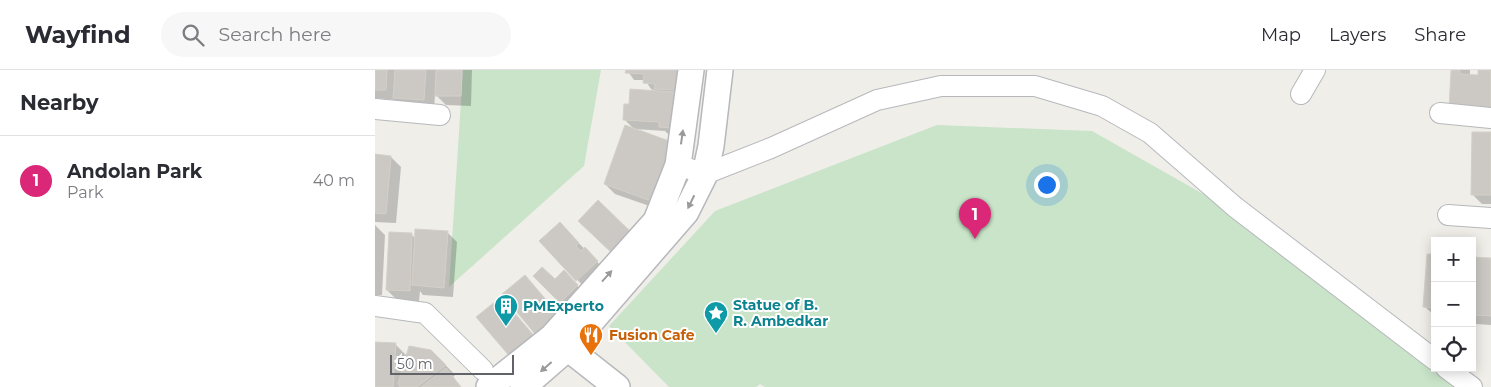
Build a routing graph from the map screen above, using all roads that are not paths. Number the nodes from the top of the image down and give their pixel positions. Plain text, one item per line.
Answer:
1 (691, 70) edge
2 (720, 70) edge
3 (1315, 70) edge
4 (1301, 94) dead end
5 (375, 109) edge
6 (1440, 113) dead end
7 (440, 115) dead end
8 (1491, 118) edge
9 (678, 165) junction
10 (705, 174) junction
11 (1448, 215) dead end
12 (1491, 218) edge
13 (375, 306) edge
14 (560, 342) junction
15 (1431, 357) edge
16 (1451, 372) edge
17 (486, 378) edge
18 (523, 387) edge
19 (617, 387) edge
20 (1472, 387) edge

9 -> 1 street
2 - 10 street
3 - 4 street
5 - 7 street
6 - 8 street
9 - 10 street
14 -> 9 street
10 -> 14 street
10 - 15 street
11 - 12 street
13 - 17 street
14 - 17 street
14 -> 18 street
14 - 19 street
16 - 20 street

